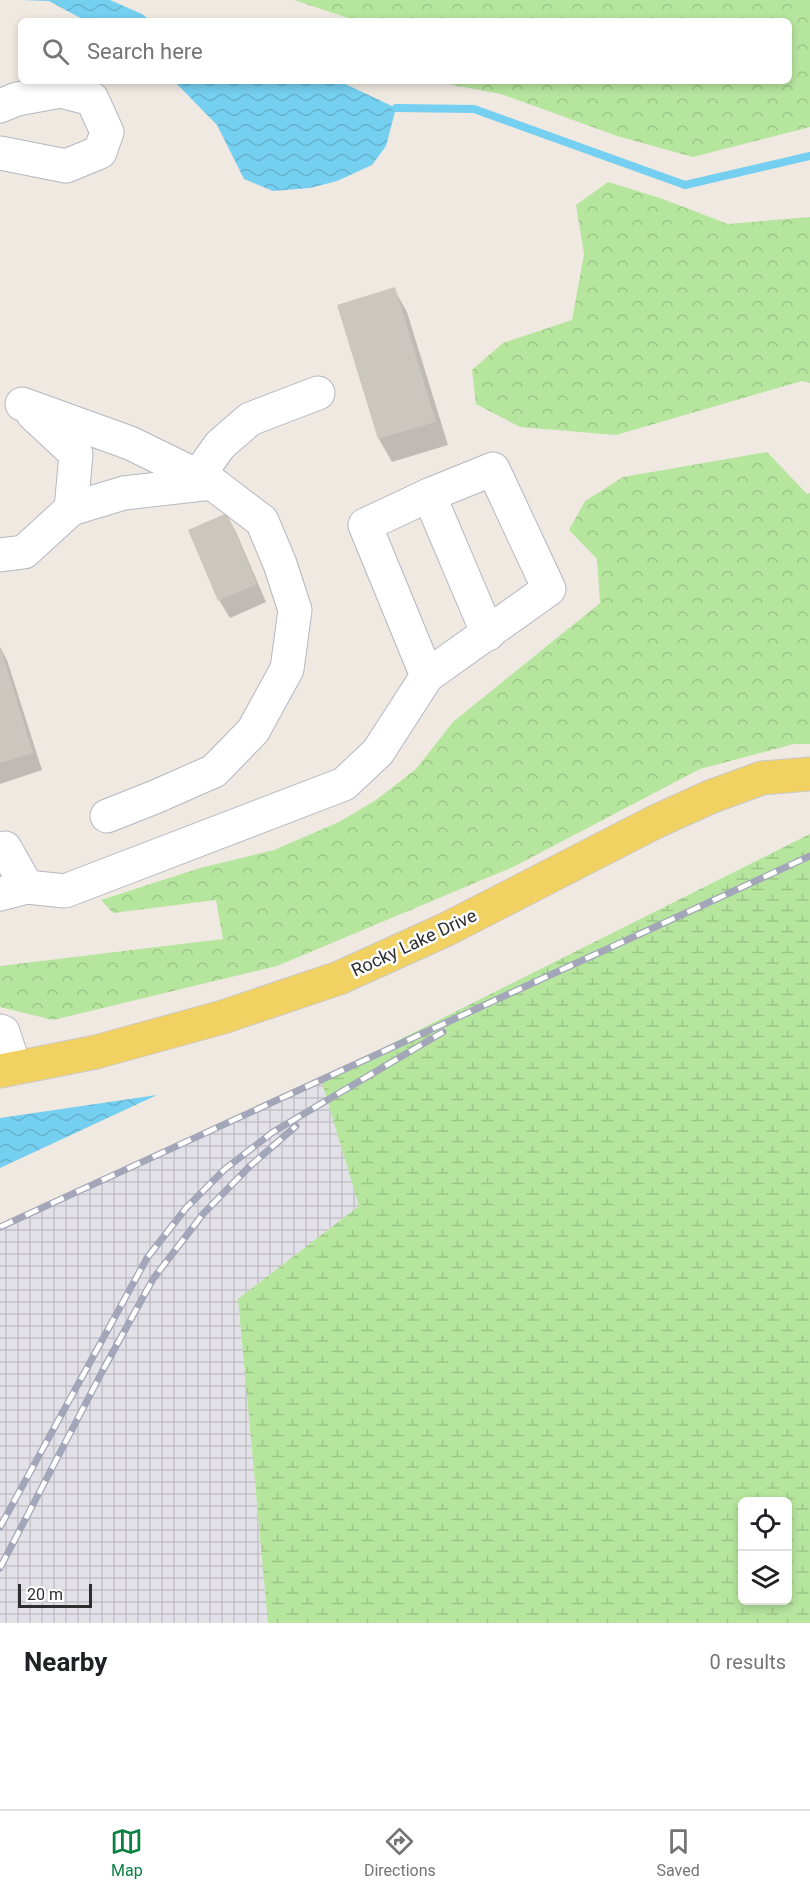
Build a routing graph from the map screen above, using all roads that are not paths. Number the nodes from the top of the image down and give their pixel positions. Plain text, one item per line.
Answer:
1 (0, 106) edge
2 (0, 153) edge
3 (318, 393) dead end
4 (11, 402) edge
5 (205, 479) junction
6 (429, 495) junction
7 (71, 509) junction
8 (0, 555) edge
9 (488, 634) junction
10 (427, 676) junction
11 (810, 774) edge
12 (107, 816) dead end
13 (0, 850) edge
14 (13, 890) edge
15 (0, 1031) edge
16 (8, 1070) edge

1 - 2 lane
3 - 5 lane
4 - 5 lane
4 - 7 lane
5 - 7 lane
5 - 12 lane
6 - 9 lane
6 - 9 lane
6 - 10 lane
7 - 8 lane
9 - 10 lane
10 - 14 lane
11 - 16 main road, Rocky Lake Drive
13 - 14 lane
15 - 16 lane

